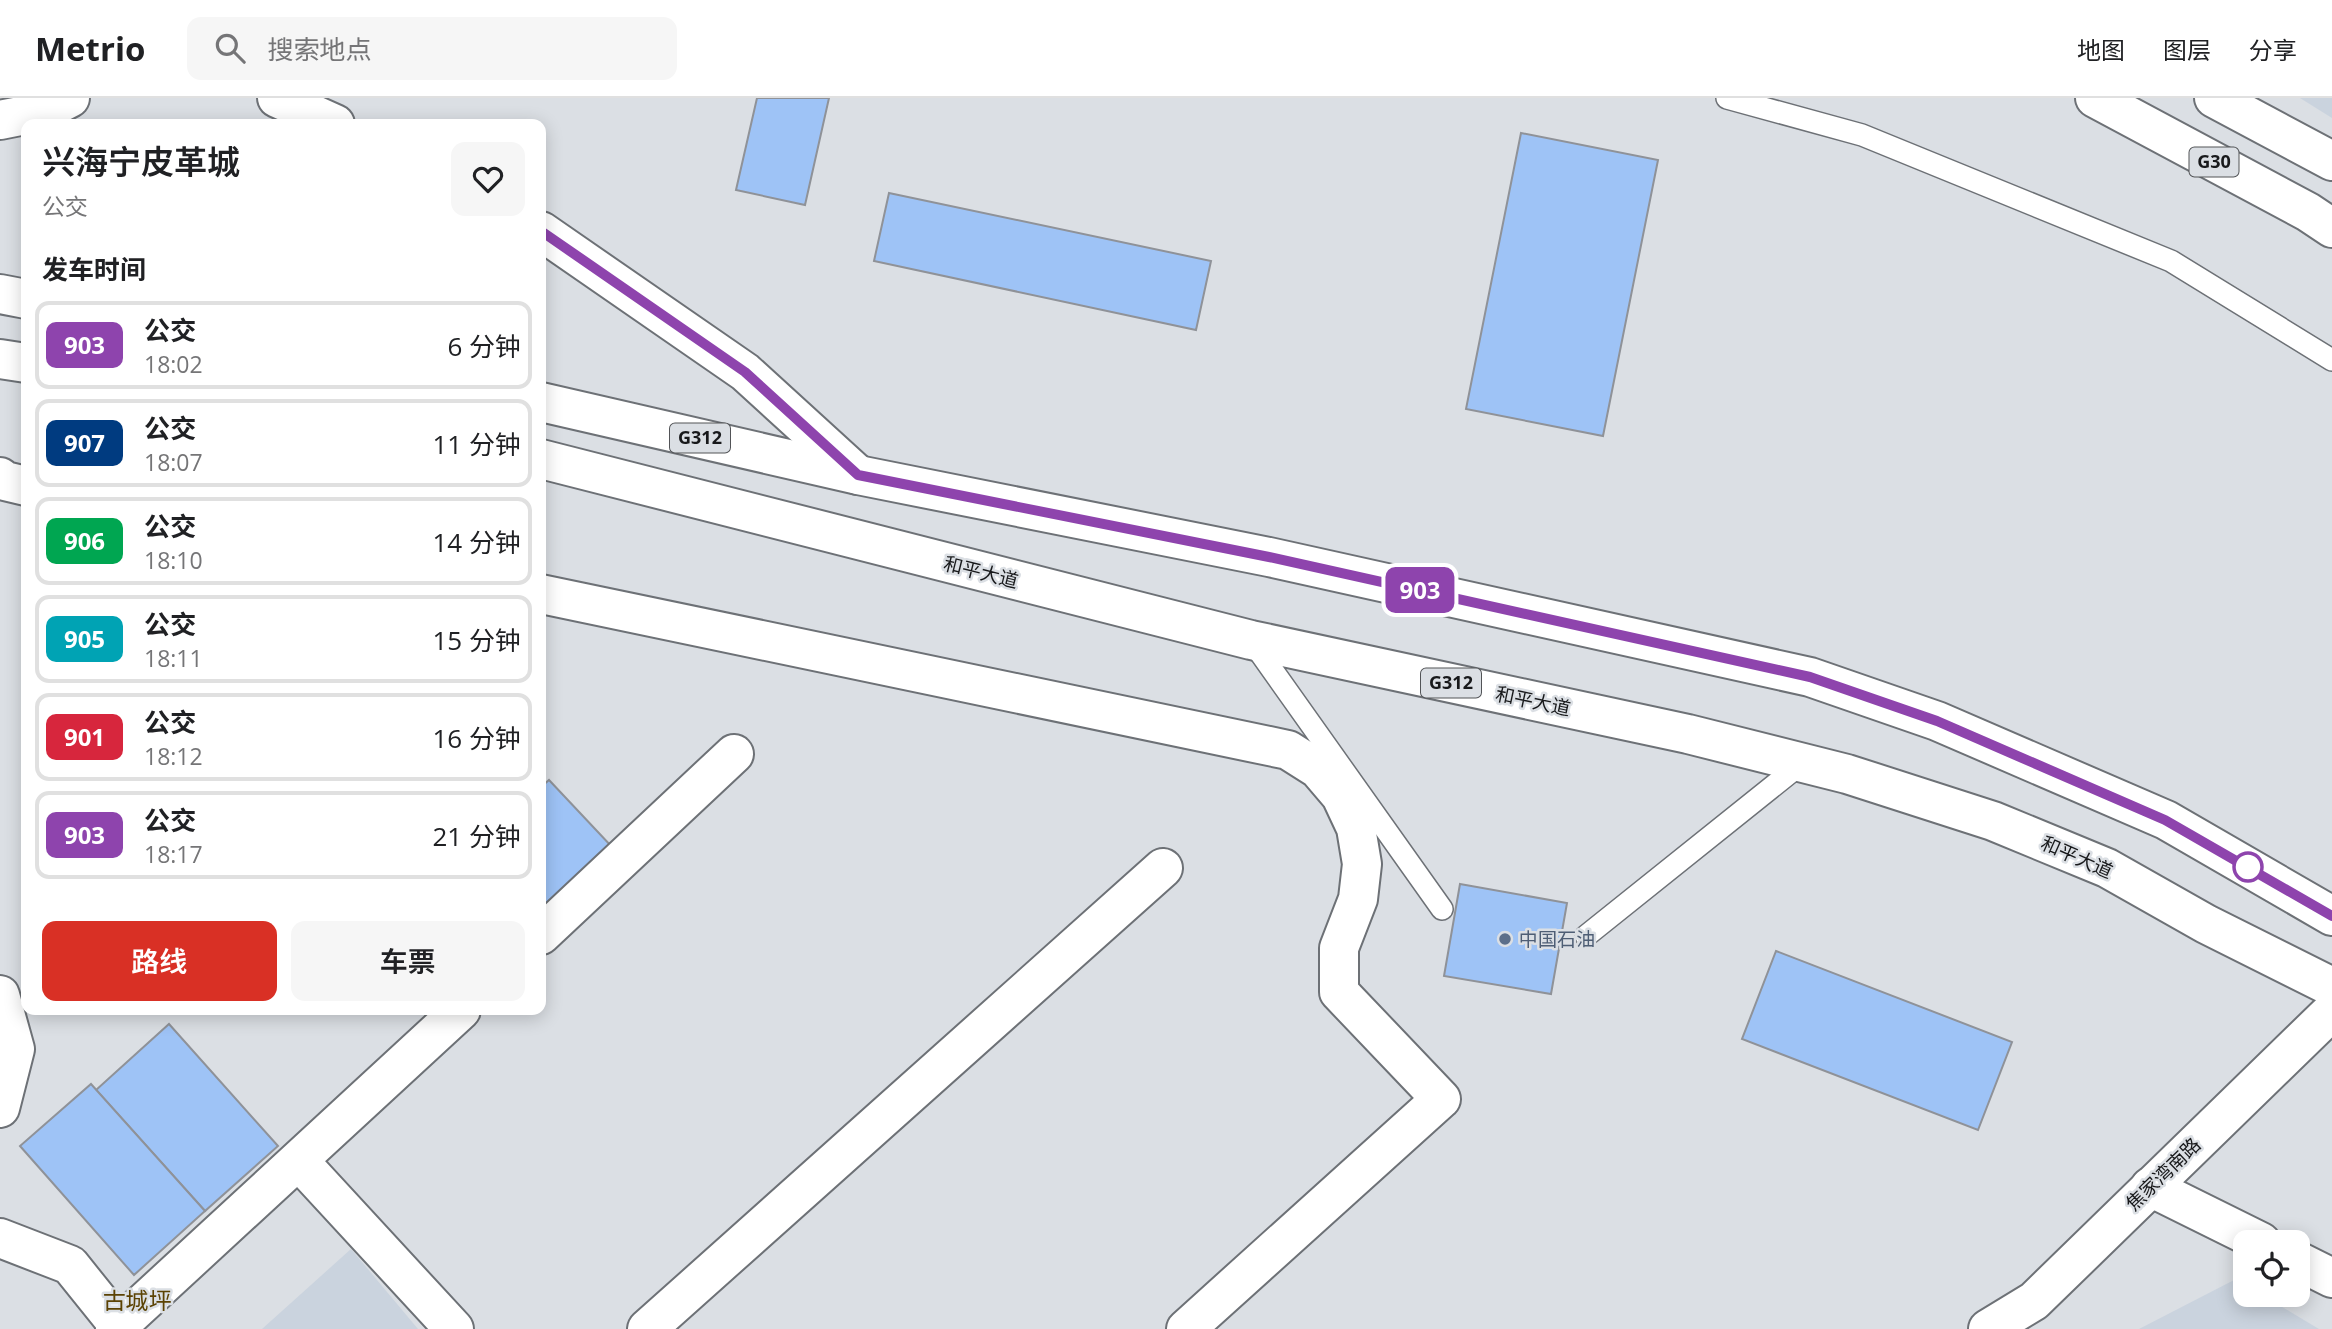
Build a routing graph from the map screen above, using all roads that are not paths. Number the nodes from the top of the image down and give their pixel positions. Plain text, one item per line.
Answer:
1 (70, 98) edge
2 (277, 98) edge
3 (1727, 98) edge
4 (2095, 98) edge
5 (2214, 98) edge
6 (324, 119) edge
7 (0, 120) edge
8 (2332, 161) edge
9 (2332, 228) edge
10 (546, 234) edge
11 (0, 294) edge
12 (21, 298) edge
13 (0, 359) edge
14 (2332, 360) edge
15 (21, 362) edge
16 (546, 403) edge
17 (546, 460) edge
18 (858, 475) junction
19 (0, 477) edge
20 (21, 485) edge
21 (546, 595) edge
22 (1251, 640) junction
23 (734, 754) dead end
24 (1802, 763) junction
25 (1163, 868) dead end
26 (1442, 909) dead end
27 (2332, 916) edge
28 (546, 930) edge
29 (1586, 936) dead end
30 (2332, 988) edge
31 (0, 995) edge
32 (2332, 1010) edge
33 (456, 1015) edge
34 (0, 1108) edge
35 (299, 1161) junction
36 (2150, 1187) junction
37 (2237, 1230) edge
38 (0, 1238) edge
39 (2310, 1267) edge
40 (2332, 1278) edge
41 (117, 1327) edge
42 (454, 1329) edge
43 (648, 1329) edge
44 (1186, 1329) edge
45 (1988, 1329) edge

1 - 7 main road
2 - 6 main road
3 - 14 lane
4 - 9 main road, G30
5 - 8 main road
10 - 18 main road
11 - 12 main road
13 - 15 main road
16 - 18 main road, G312
17 - 22 main road, 和平大道 / G312
18 - 27 main road, G312
19 - 20 main road
21 - 44 main road
22 - 24 main road, 和平大道 / G312
22 - 26 lane
23 - 28 main road
24 - 29 lane
24 - 30 main road, 和平大道 / G312
25 - 43 main road
31 - 34 main road
32 - 36 main road, 焦家湾南路
33 - 35 main road
35 - 41 main road
35 - 42 main road
36 - 37 main road
36 - 45 main road, 焦家湾南路
38 - 41 main road
39 - 40 main road

